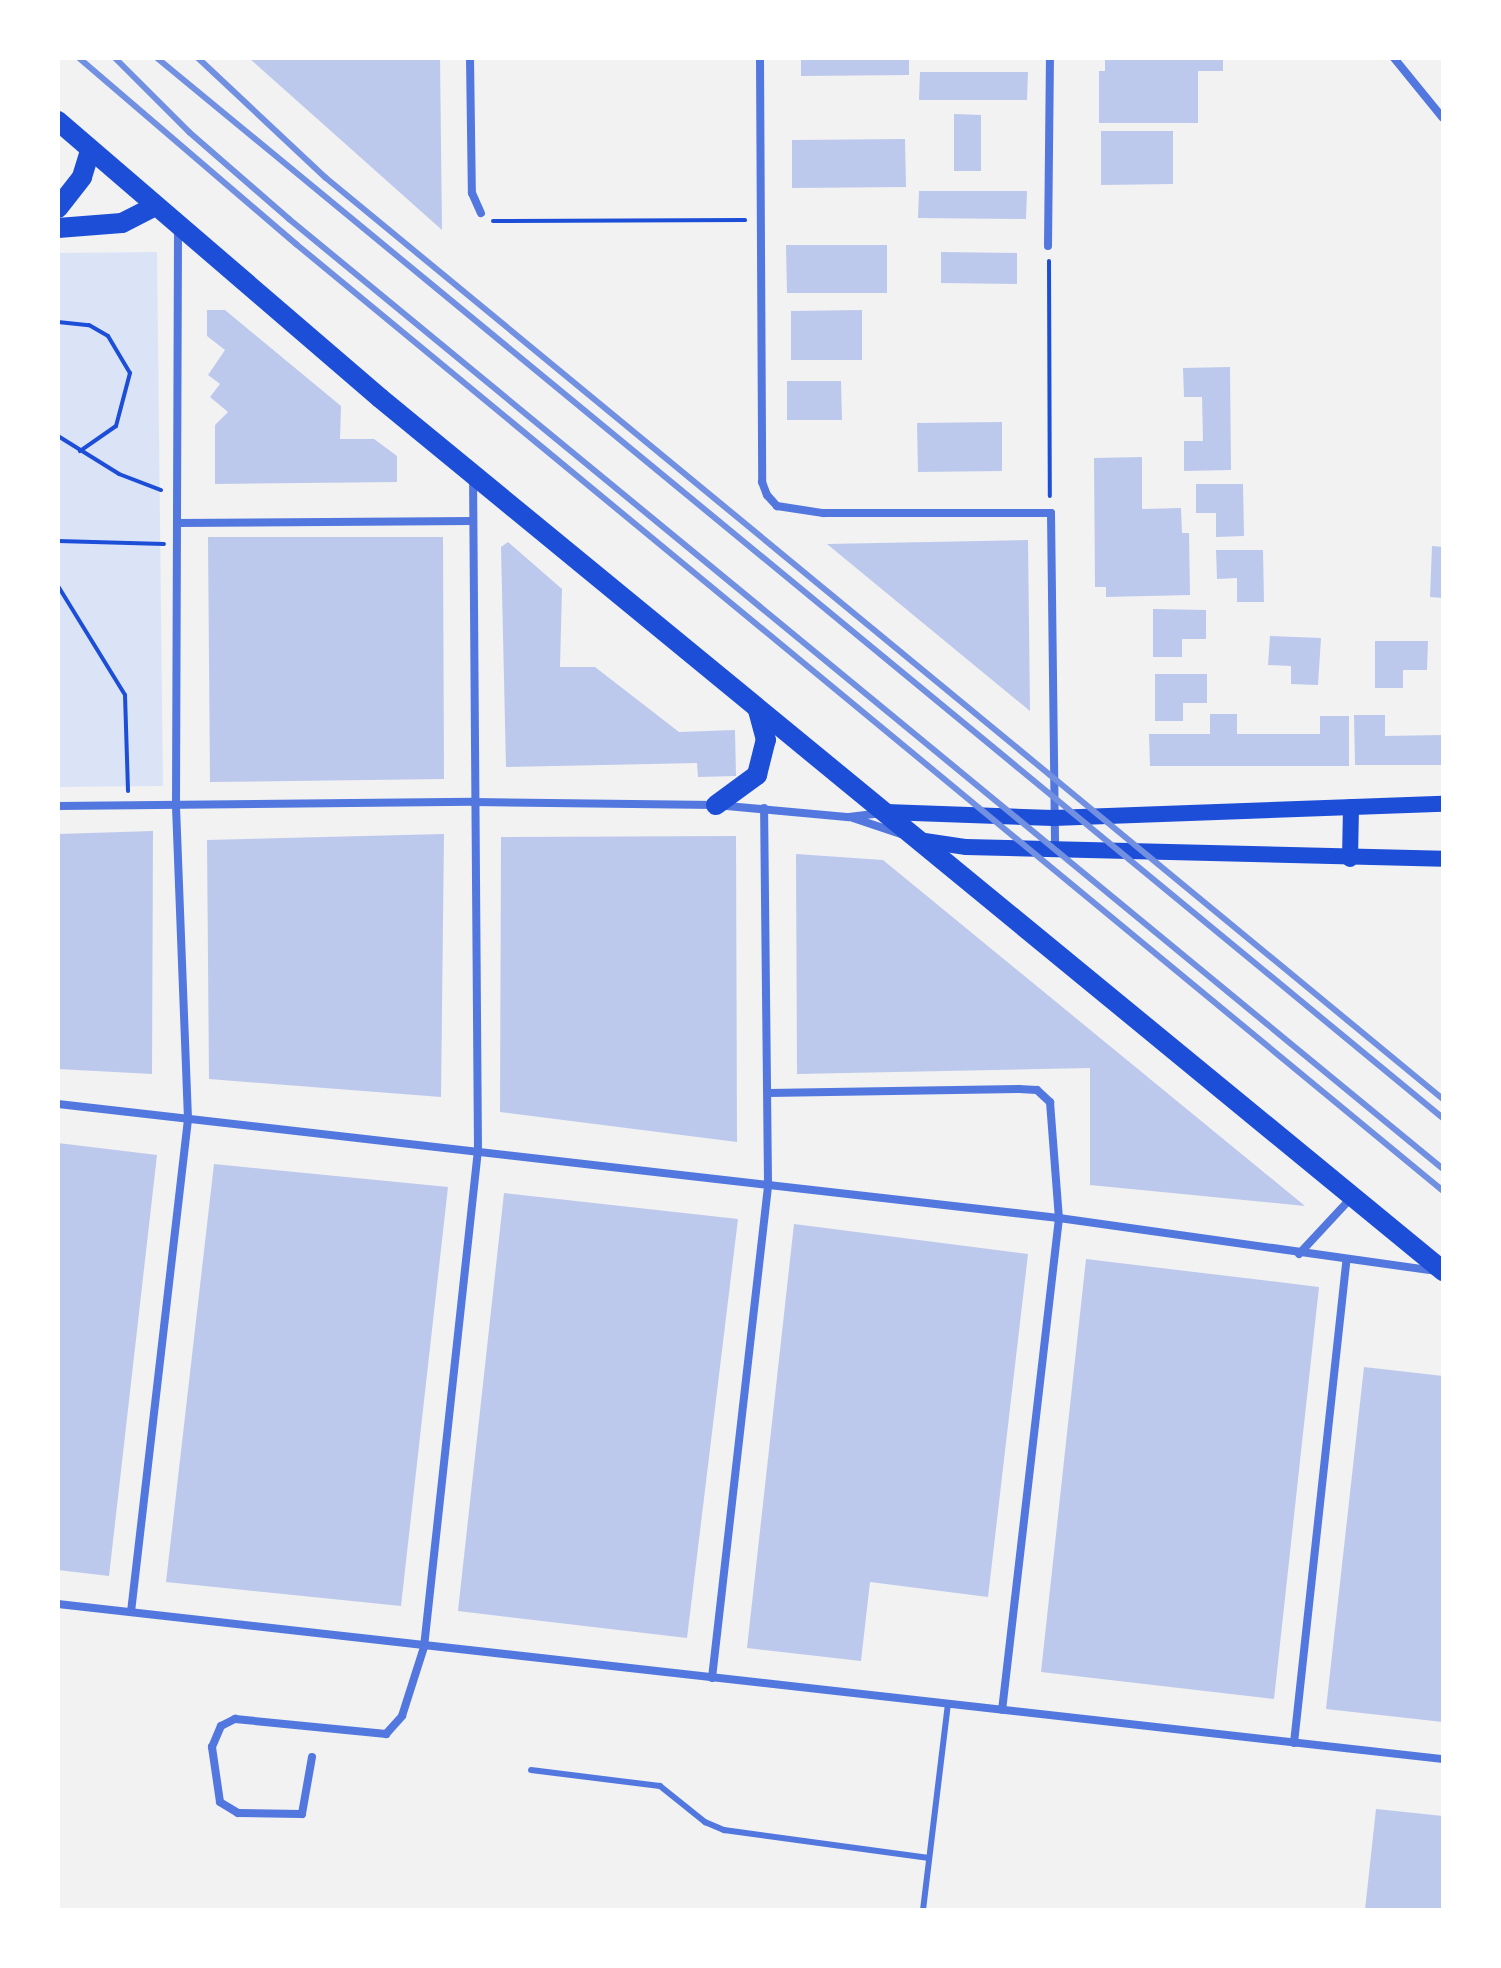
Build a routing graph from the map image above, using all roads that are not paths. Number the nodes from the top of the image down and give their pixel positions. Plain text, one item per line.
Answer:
1 (470, 58) edge
2 (760, 58) edge
3 (1050, 58) edge
4 (1394, 58) edge
5 (1443, 118) edge
6 (58, 121) edge
7 (90, 151) junction
8 (153, 207) junction
9 (58, 208) edge
10 (481, 213) road end
11 (58, 228) edge
12 (178, 230) junction
13 (1048, 246) road end
14 (473, 473) junction
15 (473, 521) junction
16 (177, 523) junction
17 (757, 707) junction
18 (473, 802) junction
19 (1443, 804) edge
20 (176, 805) junction
21 (716, 805) junction
22 (58, 806) edge
23 (1351, 807) junction
24 (764, 808) junction
25 (886, 812) junction
26 (849, 817) junction
27 (1053, 818) junction
28 (918, 840) junction
29 (1055, 849) junction
30 (1350, 859) junction
31 (1443, 859) edge
32 (768, 1093) junction
33 (58, 1104) edge
34 (188, 1119) junction
35 (478, 1152) junction
36 (768, 1183) junction
37 (1352, 1197) junction
38 (1059, 1218) junction
39 (1299, 1254) junction
40 (1346, 1262) junction
41 (1443, 1272) edge
42 (58, 1604) edge
43 (131, 1612) junction
44 (424, 1647) junction
45 (712, 1678) junction
46 (948, 1704) junction
47 (1002, 1710) junction
48 (1294, 1743) junction
49 (312, 1757) dead end
50 (1443, 1759) edge
51 (531, 1770) dead end
52 (929, 1858) junction
53 (923, 1910) edge

1 - 10 street
2 - 27 street
3 - 13 street
4 - 5 street
6 - 7 main road
7 - 8 main road
7 - 9 main road
8 - 11 main road
8 - 12 main road
12 - 14 main road
12 - 16 street
14 - 15 street
14 - 17 main road
15 - 16 street
15 - 18 street
16 - 20 street
17 - 21 main road
17 - 25 main road
18 - 20 street
18 - 21 street
18 - 35 street
19 - 23 main road
20 - 22 street
20 - 34 street
21 - 24 street
23 - 27 main road
23 - 30 main road
24 - 26 street
24 - 32 street
25 - 26 street
25 - 27 main road
25 - 28 main road
26 - 28 street
27 - 29 street
28 - 29 main road
28 - 37 main road
29 - 30 main road
30 - 31 main road
32 - 36 street
32 - 38 street
33 - 34 street
34 - 35 street
34 - 43 street
35 - 36 street
35 - 44 street
36 - 38 street
36 - 45 street
37 - 39 street
37 - 41 main road
38 - 39 street
38 - 47 street
39 - 40 street
40 - 41 street
40 - 48 street
42 - 43 street
43 - 44 street
44 - 45 street
44 - 49 street
45 - 46 street
46 - 47 street
46 - 52 lane
47 - 48 street
48 - 50 street
51 - 52 lane
52 - 53 lane

